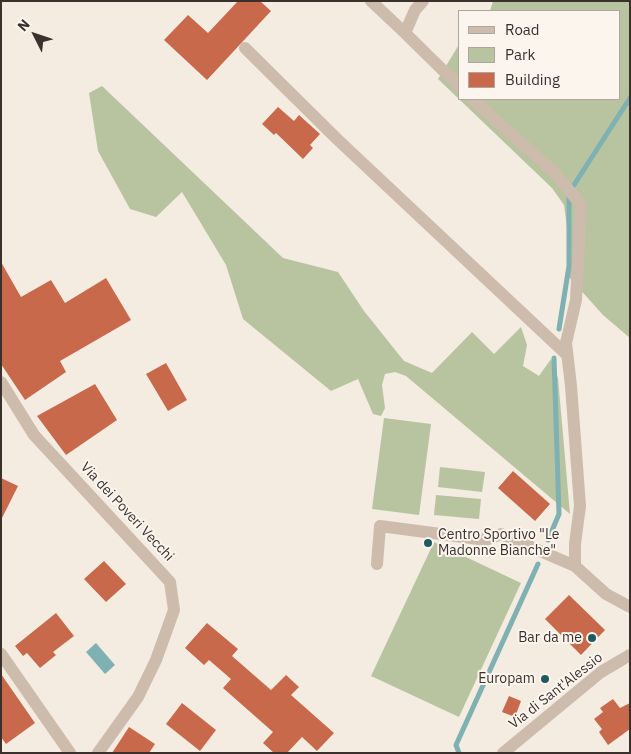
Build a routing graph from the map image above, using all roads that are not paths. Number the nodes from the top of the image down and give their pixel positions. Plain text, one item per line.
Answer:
1 (371, 1) edge
2 (423, 1) edge
3 (405, 33) junction
4 (244, 48) dead end
5 (458, 85) edge
6 (473, 100) edge
7 (566, 354) junction
8 (1, 382) edge
9 (377, 564) dead end
10 (575, 566) junction
11 (630, 606) edge
12 (1, 654) edge
13 (630, 655) edge
14 (70, 753) edge
15 (98, 753) edge
16 (503, 753) edge

1 - 3 street
2 - 3 street
3 - 5 street
4 - 7 street
6 - 7 street
7 - 10 street
8 - 15 street, Via dei Poveri Vecchi
9 - 10 street
10 - 11 street
12 - 14 street
13 - 16 street, Via di Sant'Alessio

